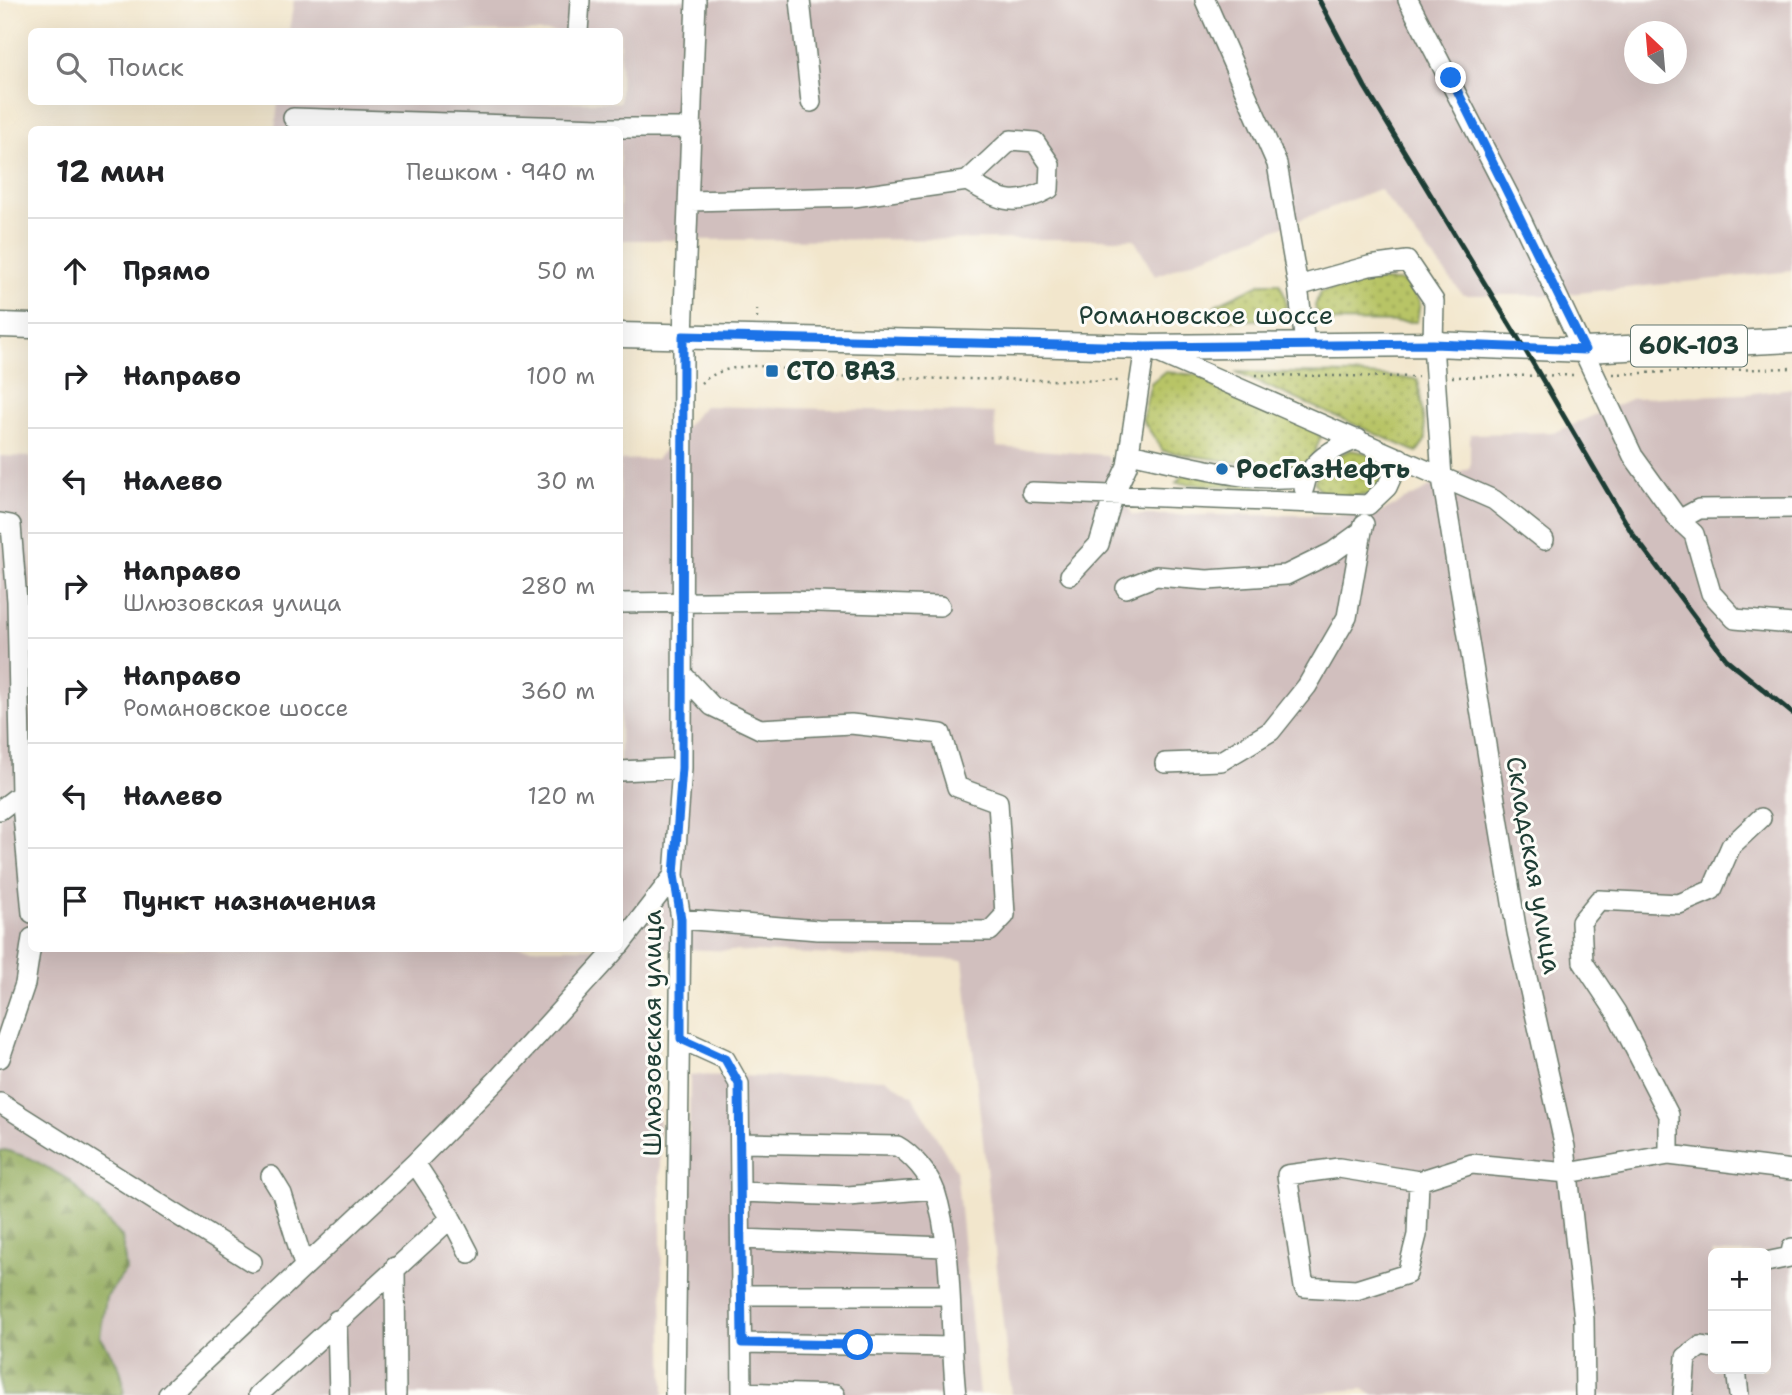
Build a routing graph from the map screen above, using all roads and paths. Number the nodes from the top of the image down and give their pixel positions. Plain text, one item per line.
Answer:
1 (580, 0) edge
2 (696, 0) edge
3 (800, 0) edge
4 (1205, 0) edge
5 (1408, 0) edge
6 (578, 28) edge
7 (811, 102) dead end
8 (293, 118) dead end
9 (539, 126) edge
10 (623, 128) edge
11 (692, 128) junction
12 (967, 181) dead end
13 (690, 201) junction
14 (1298, 286) junction
15 (0, 325) edge
16 (28, 326) edge
17 (623, 335) edge
18 (683, 336) junction
19 (1792, 340) edge
20 (1305, 344) junction
21 (1433, 344) junction
22 (1145, 347) junction
23 (1585, 350) junction
24 (1358, 439) junction
25 (1129, 453) junction
26 (1400, 458) junction
27 (1306, 476) junction
28 (1442, 478) junction
29 (1032, 492) dead end
30 (1114, 494) junction
31 (1329, 501) junction
32 (1368, 505) junction
33 (1792, 508) edge
34 (1679, 520) junction
35 (0, 523) edge
36 (1362, 531) junction
37 (1544, 540) dead end
38 (1070, 575) dead end
39 (1126, 588) dead end
40 (24, 591) edge
41 (623, 603) edge
42 (684, 603) junction
43 (940, 606) dead end
44 (1792, 624) edge
45 (683, 675) junction
46 (1165, 763) dead end
47 (682, 768) junction
48 (623, 771) edge
49 (26, 793) edge
50 (0, 810) edge
51 (1761, 818) dead end
52 (28, 833) edge
53 (674, 875) junction
54 (681, 919) junction
55 (623, 941) edge
56 (30, 952) edge
57 (613, 952) edge
58 (681, 1039) junction
59 (0, 1058) edge
60 (0, 1103) edge
61 (741, 1143) junction
62 (1669, 1155) junction
63 (415, 1163) junction
64 (1792, 1170) edge
65 (1568, 1172) junction
66 (271, 1176) dead end
67 (1419, 1181) junction
68 (934, 1189) junction
69 (742, 1192) junction
70 (451, 1218) junction
71 (742, 1239) junction
72 (945, 1247) junction
73 (1792, 1248) edge
74 (469, 1253) dead end
75 (1771, 1261) edge
76 (252, 1262) dead end
77 (304, 1265) junction
78 (395, 1267) junction
79 (742, 1295) junction
80 (948, 1295) junction
81 (337, 1320) junction
82 (742, 1343) junction
83 (952, 1347) junction
84 (1708, 1347) edge
85 (1737, 1374) edge
86 (280, 1386) edge
87 (741, 1394) edge
88 (168, 1395) edge
89 (258, 1395) edge
90 (339, 1395) edge
91 (396, 1395) edge
92 (675, 1395) edge
93 (835, 1395) edge
94 (956, 1395) edge
95 (1585, 1395) edge
96 (1683, 1395) edge
97 (1739, 1395) edge

1 - 6 street
2 - 11 street, Шлюзовская улица
3 - 7 street
4 - 14 street
5 - 23 street
8 - 9 street
10 - 11 street
11 - 13 street, Шлюзовская улица
12 - 13 street
13 - 18 street, Шлюзовская улица
14 - 20 street
14 - 21 street, Складская улица
15 - 16 main road
17 - 18 main road, Романовское шоссе / 60К-103
18 - 22 main road, Романовское шоссе / 60К-103
18 - 42 street, Шлюзовская улица
19 - 23 main road, Романовское шоссе / 60К-103
20 - 21 main road, Романовское шоссе / 60К-103
20 - 22 main road, Романовское шоссе / 60К-103
21 - 23 main road, Романовское шоссе / 60К-103
21 - 28 street, Складская улица
22 - 24 street
22 - 25 street
23 - 34 street
24 - 26 street
24 - 27 street
25 - 27 street
25 - 30 street
26 - 28 street
26 - 32 street
27 - 31 street
28 - 37 street
28 - 65 street, Складская улица
29 - 30 street
30 - 31 street
30 - 38 street
31 - 32 street
32 - 36 street
33 - 34 street
34 - 44 street
35 - 40 street
36 - 39 street
36 - 46 street
40 - 49 street
41 - 42 street
42 - 43 street
42 - 45 street, Шлюзовская улица
45 - 47 street, Шлюзовская улица
45 - 54 street
47 - 48 street
47 - 53 street, Шлюзовская улица
49 - 50 street
49 - 52 street
51 - 62 street
53 - 54 street, Шлюзовская улица
53 - 55 street
54 - 58 street, Шлюзовская улица
56 - 59 street
57 - 63 street
58 - 61 street
58 - 92 street, Шлюзовская улица
60 - 76 street
61 - 68 street
61 - 69 street
62 - 64 street
62 - 65 street
63 - 70 street
63 - 77 street
65 - 67 street
65 - 95 street, Складская улица
66 - 77 street
67 - 67 street
68 - 69 street
68 - 72 street
69 - 71 street
70 - 74 street
70 - 78 street
71 - 72 street
71 - 79 street
72 - 80 street
73 - 75 street
77 - 88 street
78 - 81 street
78 - 91 street
79 - 80 street
79 - 82 street
80 - 83 street
81 - 86 street
81 - 90 street
82 - 83 street
82 - 87 street
83 - 94 street
84 - 96 street
85 - 97 street
86 - 89 street
87 - 93 street

